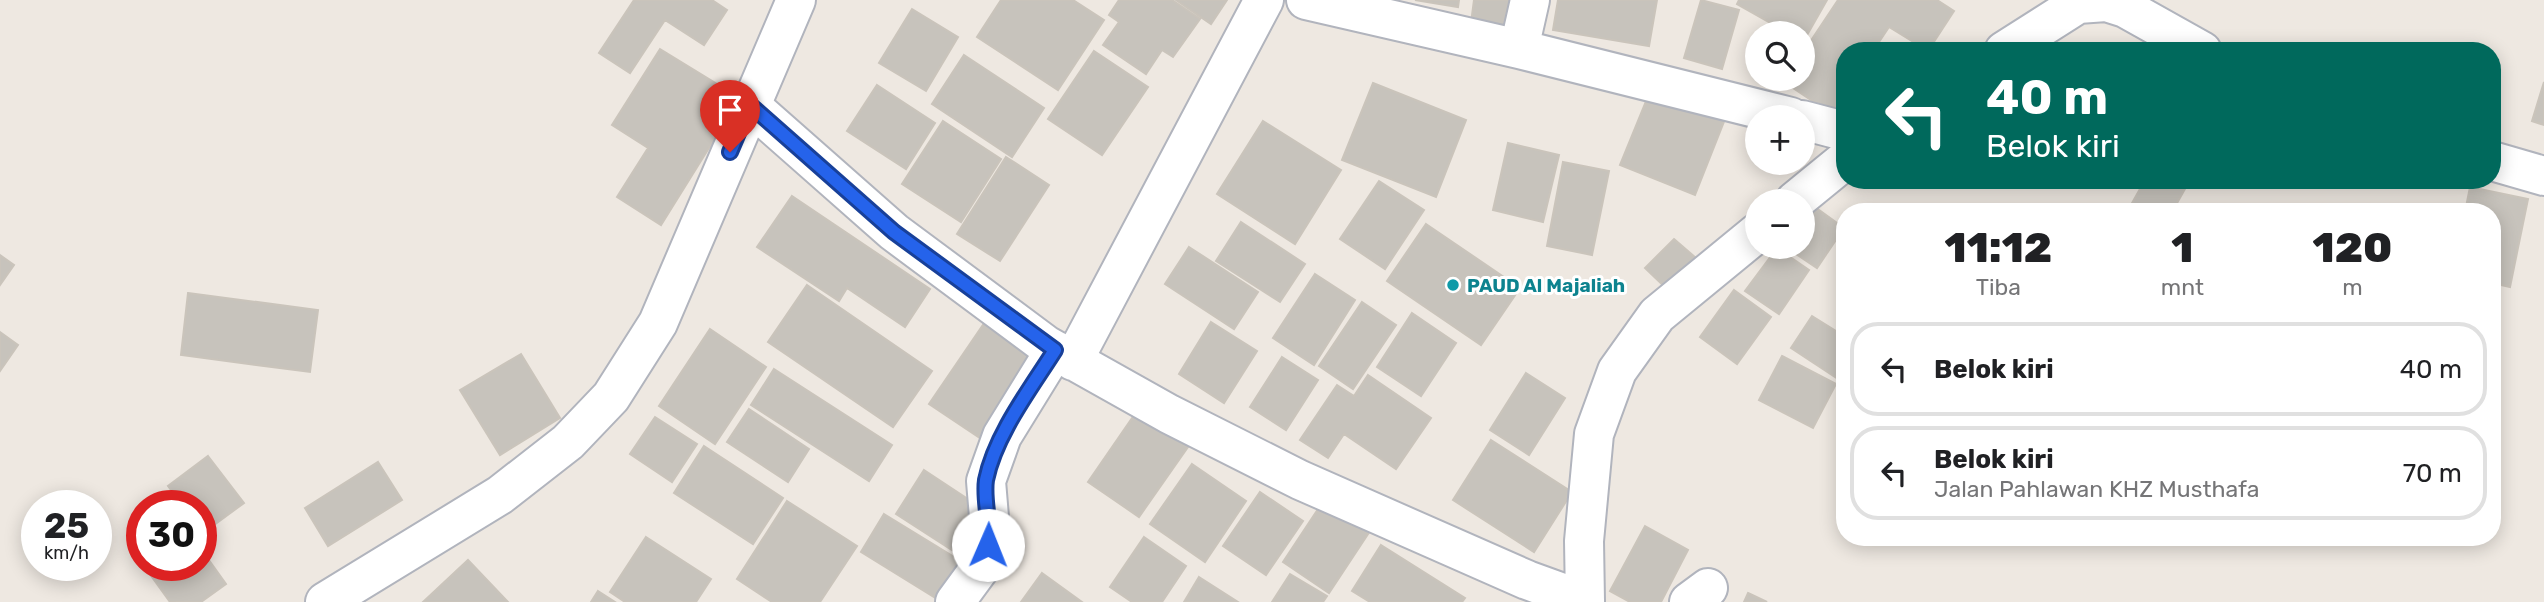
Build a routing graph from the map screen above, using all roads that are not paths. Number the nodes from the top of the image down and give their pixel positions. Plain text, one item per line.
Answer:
1 (796, 0) edge
2 (1264, 0) edge
3 (1306, 0) edge
4 (1530, 0) edge
5 (2126, 4) edge
6 (2018, 42) edge
7 (2187, 42) edge
8 (1519, 49) junction
9 (750, 105) junction
10 (1745, 106) edge
11 (1815, 123) edge
12 (1836, 129) edge
13 (2501, 164) edge
14 (1836, 168) edge
15 (2544, 176) edge
16 (1810, 189) edge
17 (1745, 243) edge
18 (1064, 355) junction
19 (325, 602) edge
20 (955, 602) edge
21 (1586, 602) edge

1 - 9 street
2 - 18 street
3 - 8 street
4 - 8 street
5 - 6 street
5 - 7 street
8 - 10 street
9 - 18 street
9 - 19 street
11 - 12 street
13 - 15 street
14 - 16 street
17 - 21 street
18 - 20 street
18 - 21 street

